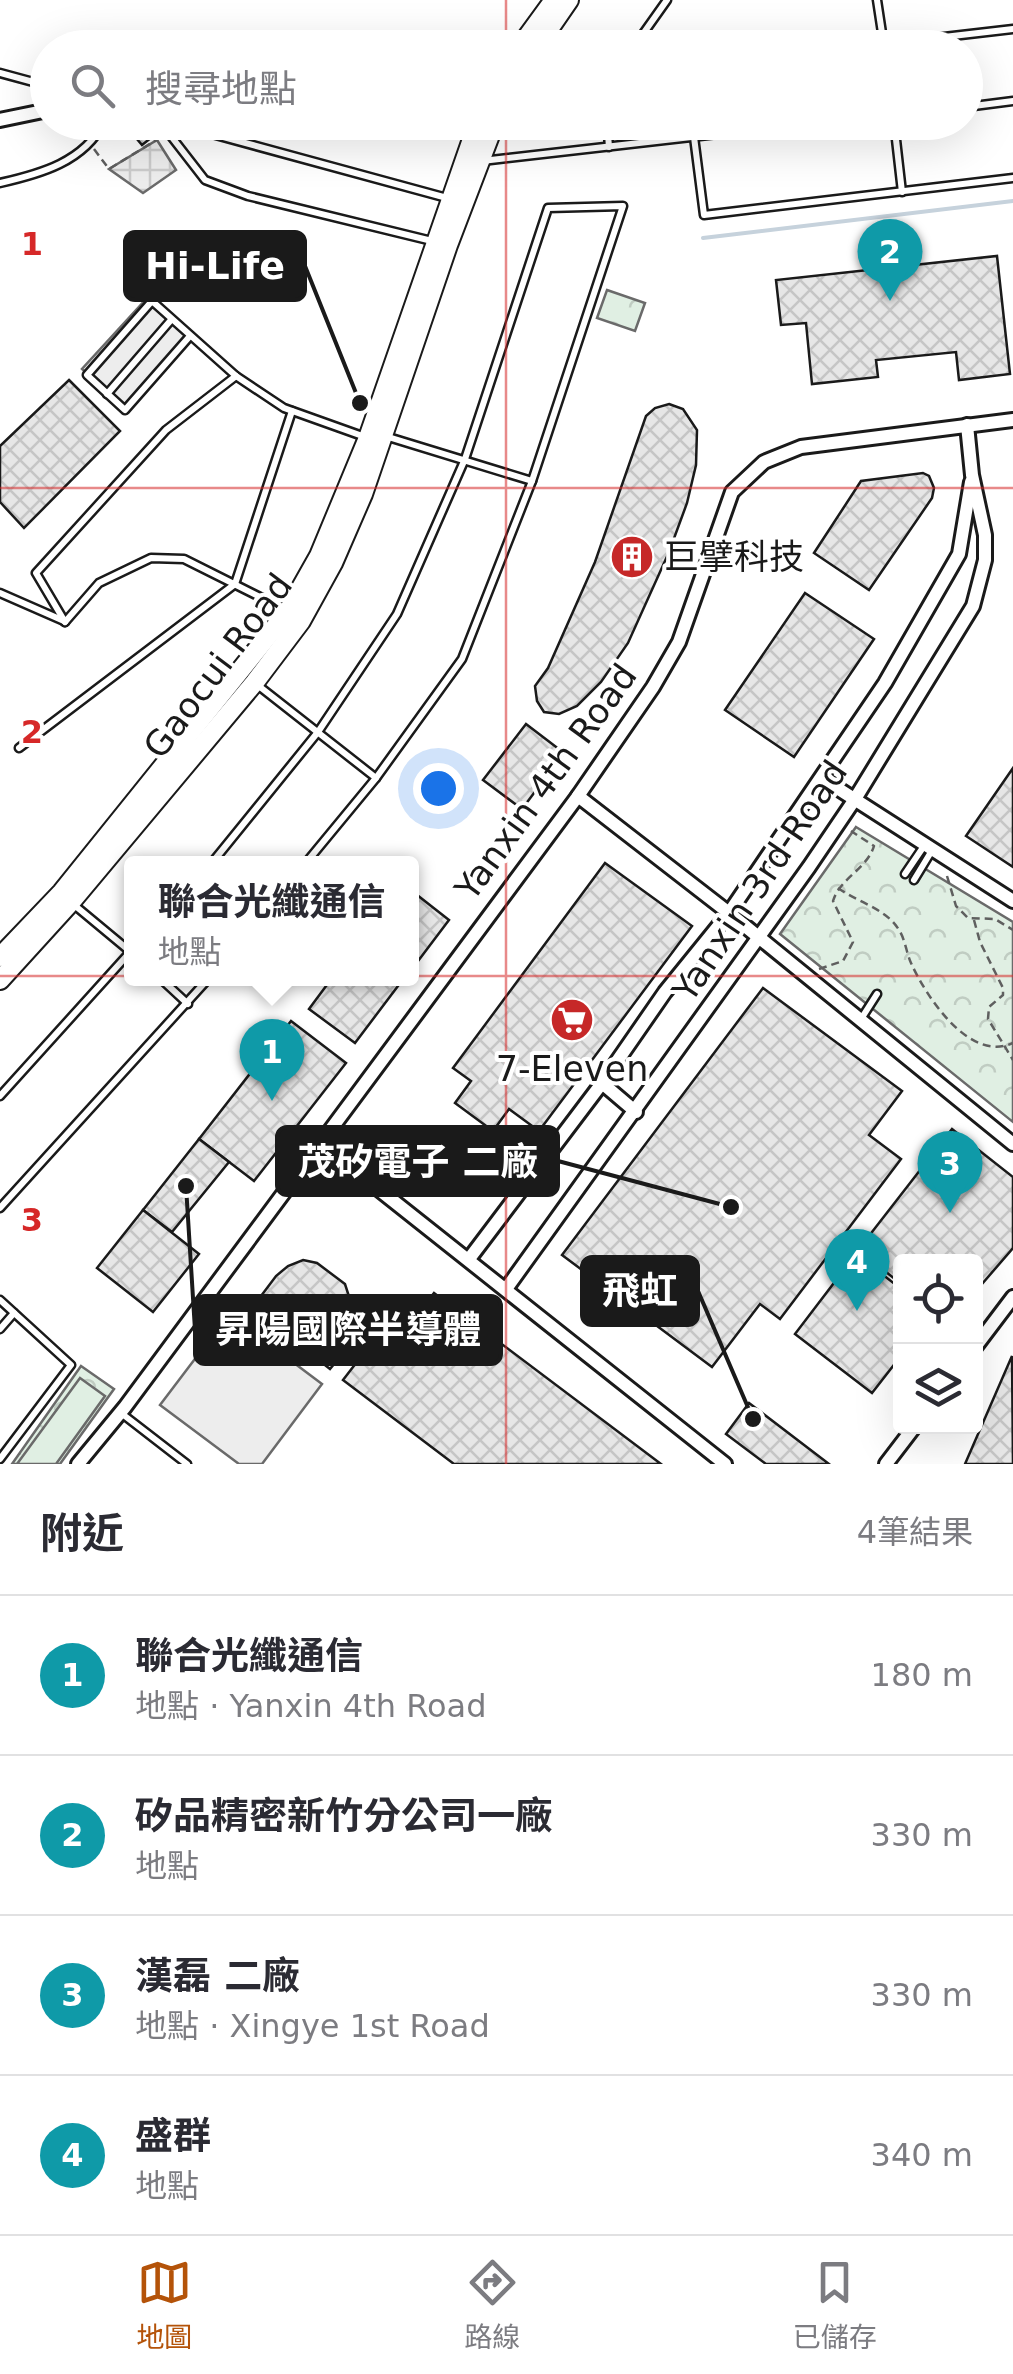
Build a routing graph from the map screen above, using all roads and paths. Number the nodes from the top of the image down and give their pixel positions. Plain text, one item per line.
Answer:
1 (554, 0) edge
2 (568, 0) edge
3 (666, 0) edge
4 (876, 0) edge
5 (1013, 28) edge
6 (532, 30) edge
7 (548, 30) edge
8 (645, 30) edge
9 (881, 30) edge
10 (983, 32) edge
11 (0, 73) edge
12 (30, 81) edge
13 (1013, 101) edge
14 (983, 104) edge
15 (30, 114) edge
16 (0, 120) edge
17 (93, 140) edge
18 (157, 140) edge
19 (174, 140) edge
20 (234, 140) edge
21 (475, 140) edge
22 (484, 140) edge
23 (608, 140) edge
24 (668, 140) edge
25 (694, 140) edge
26 (896, 140) edge
27 (90, 144) junction
28 (609, 147) junction
29 (471, 162) junction
30 (1013, 178) edge
31 (0, 183) edge
32 (902, 192) junction
33 (456, 201) junction
34 (441, 243) junction
35 (171, 320) junction
36 (190, 336) junction
37 (236, 376) junction
38 (107, 394) junction
39 (292, 411) junction
40 (1013, 420) edge
41 (967, 426) junction
42 (376, 437) junction
43 (464, 459) junction
44 (972, 474) junction
45 (532, 481) junction
46 (236, 584) junction
47 (0, 593) edge
48 (294, 616) junction
49 (65, 622) junction
50 (248, 676) junction
51 (318, 732) junction
52 (19, 748) dead end
53 (376, 778) junction
54 (823, 780) junction
55 (578, 796) junction
56 (855, 800) junction
57 (850, 830) dead end
58 (928, 849) junction
59 (217, 856) edge
60 (312, 856) edge
61 (905, 874) dead end
62 (948, 876) dead end
63 (914, 880) dead end
64 (838, 888) junction
65 (67, 897) junction
66 (1013, 901) edge
67 (729, 912) junction
68 (974, 920) junction
69 (1013, 930) edge
70 (760, 938) junction
71 (124, 946) edge
72 (0, 957) edge
73 (124, 960) edge
74 (817, 972) dead end
75 (0, 980) edge
76 (169, 986) edge
77 (203, 986) edge
78 (876, 994) dead end
79 (188, 1004) junction
80 (860, 1020) junction
81 (1013, 1043) edge
82 (1006, 1046) junction
83 (1013, 1060) edge
84 (602, 1083) junction
85 (0, 1096) edge
86 (636, 1112) junction
87 (319, 1142) junction
88 (1013, 1144) edge
89 (0, 1208) edge
90 (469, 1259) junction
91 (506, 1290) junction
92 (1013, 1296) edge
93 (0, 1300) edge
94 (14, 1313) junction
95 (0, 1329) edge
96 (977, 1344) edge
97 (120, 1412) junction
98 (908, 1434) edge
99 (0, 1458) edge
100 (78, 1464) edge
101 (187, 1464) edge
102 (725, 1464) edge
103 (886, 1464) edge

1 - 6 street
2 - 7 street
3 - 8 lane
4 - 9 lane
5 - 10 lane
11 - 12 lane
13 - 14 lane
15 - 16 street
17 - 27 lane
18 - 27 path
19 - 34 lane
20 - 33 lane
21 - 29 street, Gaocui Road
22 - 29 street, Gaocui Road
23 - 28 lane
24 - 28 lane
25 - 32 lane
26 - 32 lane
27 - 31 lane
28 - 29 lane
29 - 33 street, Gaocui Road
30 - 32 lane
33 - 34 street, Gaocui Road
34 - 42 street, Gaocui Road
35 - 36 lane
35 - 38 lane
35 - 38 lane
36 - 37 lane
36 - 38 lane
37 - 39 lane
37 - 49 lane
39 - 42 lane
39 - 46 lane
40 - 41 street, Yanxin 4th Road
41 - 44 street, Yanxin 3rd Road
41 - 55 street, Yanxin 4th Road
42 - 43 lane
42 - 48 street, Gaocui Road
43 - 45 lane
43 - 45 lane
43 - 51 lane
44 - 54 street, Yanxin 3rd Road
44 - 56 street, Yanxin 3rd Road
45 - 53 lane
46 - 48 lane
46 - 49 lane
46 - 52 lane
47 - 49 lane
48 - 50 street, Gaocui Road
50 - 51 lane
50 - 65 street, Gaocui Road
51 - 53 lane
51 - 59 lane
53 - 60 lane
54 - 56 street
54 - 67 street, Yanxin 3rd Road
55 - 67 street
55 - 87 street, Yanxin 4th Road
56 - 58 street
56 - 70 street, Yanxin 3rd Road
57 - 64 path
58 - 61 lane
58 - 63 lane
58 - 66 street
62 - 68 path
64 - 74 path
64 - 82 path
65 - 71 lane
65 - 72 street, Gaocui Road
65 - 75 street, Gaocui Road
67 - 70 street
67 - 84 street, Yanxin 3rd Road
68 - 69 path
68 - 82 path
70 - 80 street
70 - 86 street, Yanxin 3rd Road
73 - 85 lane
76 - 79 lane
77 - 79 lane
78 - 80 lane
79 - 89 lane
80 - 88 street
81 - 82 path
82 - 83 path
84 - 86 street
84 - 90 street, Yanxin 3rd Road
86 - 91 street, Yanxin 3rd Road
87 - 90 street
87 - 97 street, Yanxin 4th Road
90 - 91 street
91 - 102 street
92 - 96 street
93 - 94 lane
94 - 95 lane
94 - 99 lane
97 - 100 street, Yanxin 4th Road
97 - 101 lane
98 - 103 street

